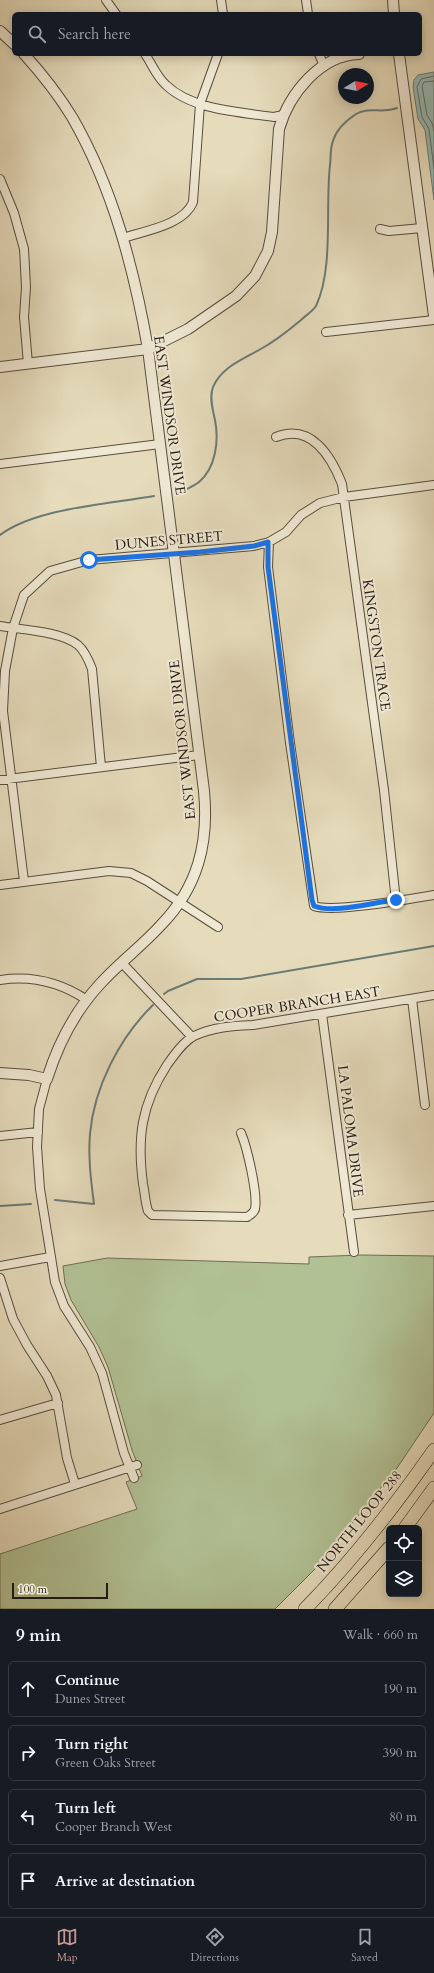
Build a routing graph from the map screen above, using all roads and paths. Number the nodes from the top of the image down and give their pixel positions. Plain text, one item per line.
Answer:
1 (106, 0) edge
2 (221, 0) edge
3 (306, 0) edge
4 (393, 0) edge
5 (115, 12) edge
6 (223, 12) edge
7 (308, 12) edge
8 (394, 12) edge
9 (0, 31) edge
10 (12, 42) edge
11 (26, 56) edge
12 (146, 56) edge
13 (217, 56) edge
14 (320, 56) edge
15 (350, 56) edge
16 (399, 56) edge
17 (324, 66) junction
18 (200, 104) junction
19 (283, 115) junction
20 (0, 178) edge
21 (422, 228) junction
22 (380, 229) dead end
23 (123, 238) junction
24 (434, 316) edge
25 (434, 320) edge
26 (326, 332) dead end
27 (148, 349) junction
28 (28, 364) junction
29 (0, 367) edge
30 (276, 437) dead end
31 (160, 444) junction
32 (0, 464) edge
33 (434, 485) edge
34 (344, 497) junction
35 (268, 542) junction
36 (174, 553) junction
37 (0, 626) edge
38 (13, 628) junction
39 (1, 711) edge
40 (199, 755) junction
41 (102, 767) junction
42 (10, 779) junction
43 (0, 780) edge
44 (24, 881) junction
45 (0, 885) edge
46 (434, 895) edge
47 (396, 900) junction
48 (180, 902) junction
49 (218, 927) dead end
50 (122, 962) junction
51 (0, 980) edge
52 (434, 995) edge
53 (412, 999) junction
54 (87, 1000) junction
55 (322, 1014) junction
56 (192, 1037) junction
57 (0, 1073) edge
58 (47, 1079) junction
59 (425, 1105) dead end
60 (38, 1132) junction
61 (241, 1133) dead end
62 (0, 1136) edge
63 (434, 1206) edge
64 (348, 1215) junction
65 (354, 1252) dead end
66 (50, 1257) junction
67 (0, 1266) edge
68 (0, 1278) edge
69 (58, 1403) junction
70 (0, 1420) edge
71 (434, 1450) edge
72 (133, 1466) junction
73 (134, 1478) dead end
74 (75, 1484) junction
75 (434, 1488) edge
76 (0, 1509) edge
77 (407, 1525) edge
78 (386, 1551) edge
79 (305, 1609) edge
80 (335, 1609) edge

1 - 5 street
2 - 6 street
3 - 7 street
4 - 8 street
9 - 10 street
11 - 23 street, EAST WINDSOR DRIVE
12 - 18 street
13 - 18 street
14 - 17 street
15 - 17 street
16 - 21 street
17 - 19 street
18 - 19 street
18 - 23 street
19 - 27 street
20 - 28 street
21 - 22 street
21 - 24 street
23 - 27 street, EAST WINDSOR DRIVE
25 - 26 street
27 - 28 street
27 - 31 street, EAST WINDSOR DRIVE
28 - 29 street
30 - 34 street, KINGSTON TRACE
31 - 32 street
31 - 36 street, EAST WINDSOR DRIVE
33 - 34 street, DUNES STREET
34 - 35 street, DUNES STREET
34 - 47 street, KINGSTON TRACE
35 - 36 street, DUNES STREET
35 - 47 street
36 - 38 street, DUNES STREET
36 - 40 street, EAST WINDSOR DRIVE
37 - 38 street
38 - 39 street, DUNES STREET
38 - 41 street
39 - 42 street, DUNES STREET
40 - 41 street
40 - 48 street, EAST WINDSOR DRIVE
41 - 42 street
42 - 43 street
42 - 44 street, DUNES STREET
44 - 45 street
44 - 48 street
46 - 47 street
48 - 49 street
48 - 50 street, EAST WINDSOR DRIVE
50 - 54 street, EAST WINDSOR DRIVE
50 - 56 street
51 - 54 street
52 - 53 street, COOPER BRANCH EAST
53 - 55 street, COOPER BRANCH EAST
53 - 59 street
54 - 58 street, EAST WINDSOR DRIVE
55 - 56 street, COOPER BRANCH EAST
55 - 64 street, LA PALOMA DRIVE
56 - 61 street, COOPER BRANCH EAST
57 - 58 street
58 - 60 street, EAST WINDSOR DRIVE
60 - 62 street
60 - 66 street, EAST WINDSOR DRIVE
63 - 64 street
64 - 65 street, LA PALOMA DRIVE
66 - 67 street
66 - 72 street, EAST WINDSOR DRIVE
68 - 69 street
69 - 70 street
69 - 74 street
71 - 79 highway, NORTH LOOP 288
72 - 73 street, EAST WINDSOR DRIVE
72 - 74 street
74 - 76 street
75 - 77 highway
78 - 80 highway

